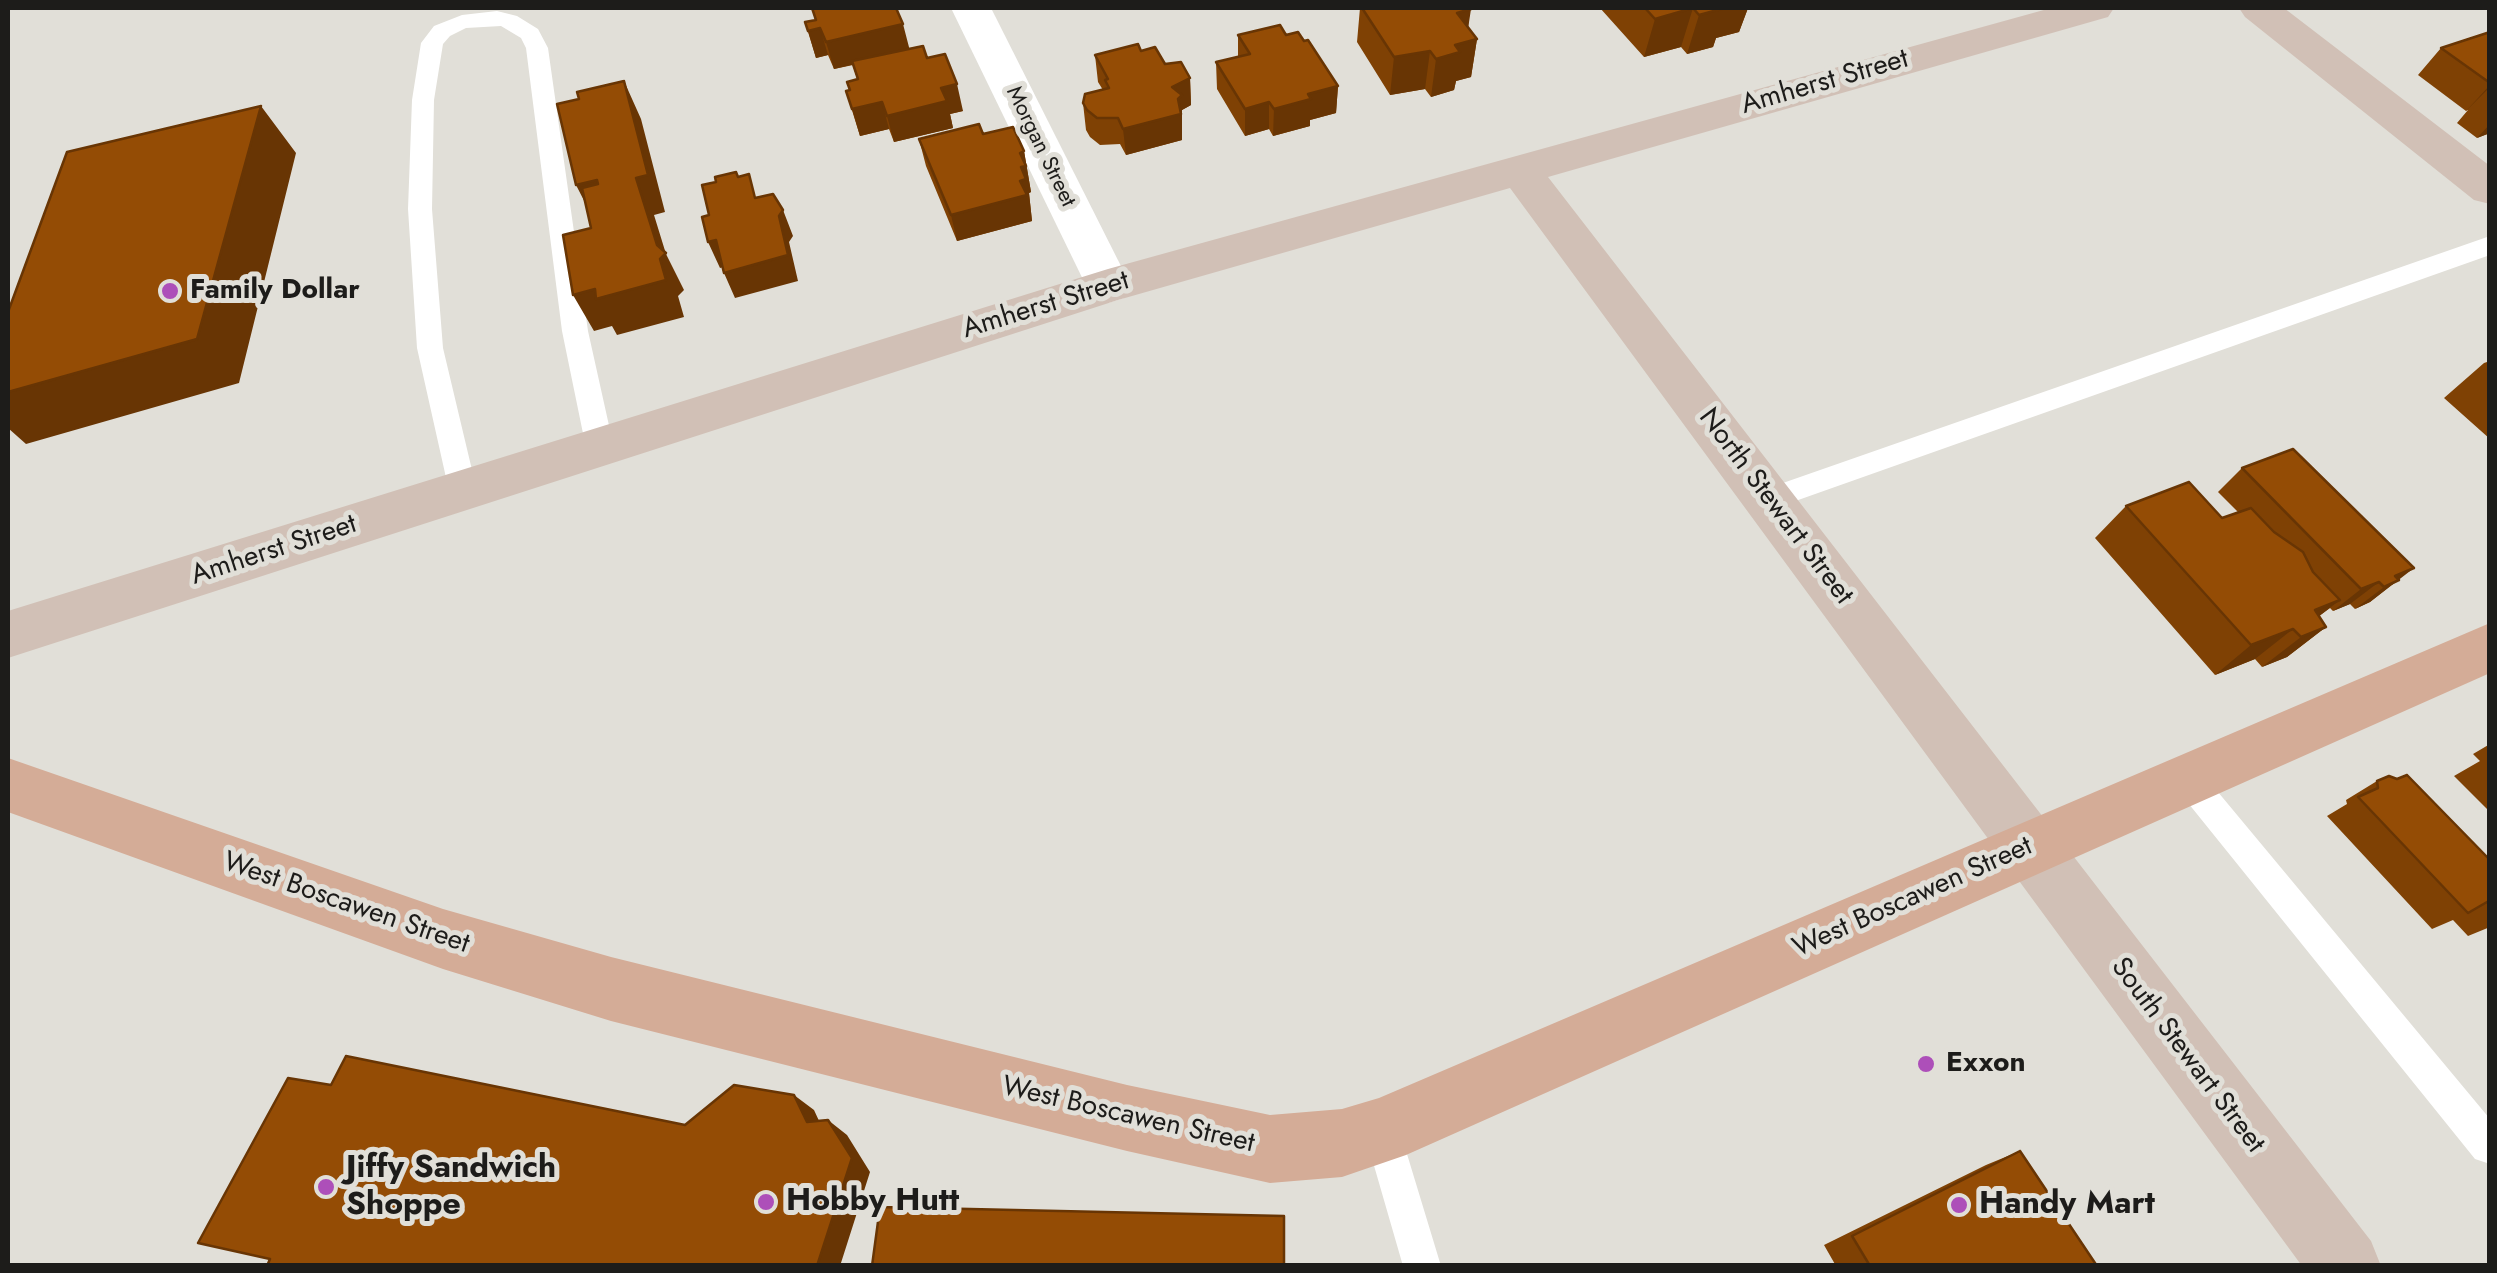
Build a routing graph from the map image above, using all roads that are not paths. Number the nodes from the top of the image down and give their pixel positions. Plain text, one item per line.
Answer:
1 (972, 8) edge
2 (2094, 8) edge
3 (2259, 8) edge
4 (1519, 168) junction
5 (2490, 189) edge
6 (2490, 246) edge
7 (1108, 286) junction
8 (600, 448) junction
9 (463, 491) junction
10 (1770, 499) junction
11 (8, 635) edge
12 (2490, 647) edge
13 (2186, 778) junction
14 (8, 786) edge
15 (8, 812) edge
16 (96, 818) junction
17 (2029, 846) junction
18 (1382, 1131) junction
19 (2488, 1146) edge
20 (1422, 1266) edge
21 (2346, 1266) edge

1 - 7 street, Morgan Street
2 - 4 street, Amherst Street
3 - 5 street
4 - 7 street, Amherst Street
4 - 10 street, North Stewart Street
6 - 10 lane
7 - 8 street, Amherst Street
8 - 9 street, Amherst Street
8 - 9 lane
9 - 11 street, Amherst Street
10 - 17 street, North Stewart Street
12 - 13 main road, West Boscawen Street
13 - 17 main road, West Boscawen Street
13 - 19 lane
14 - 16 main road, West Boscawen Street
15 - 16 main road
16 - 18 main road, West Boscawen Street
17 - 18 main road, West Boscawen Street
17 - 21 street, South Stewart Street
18 - 20 lane

